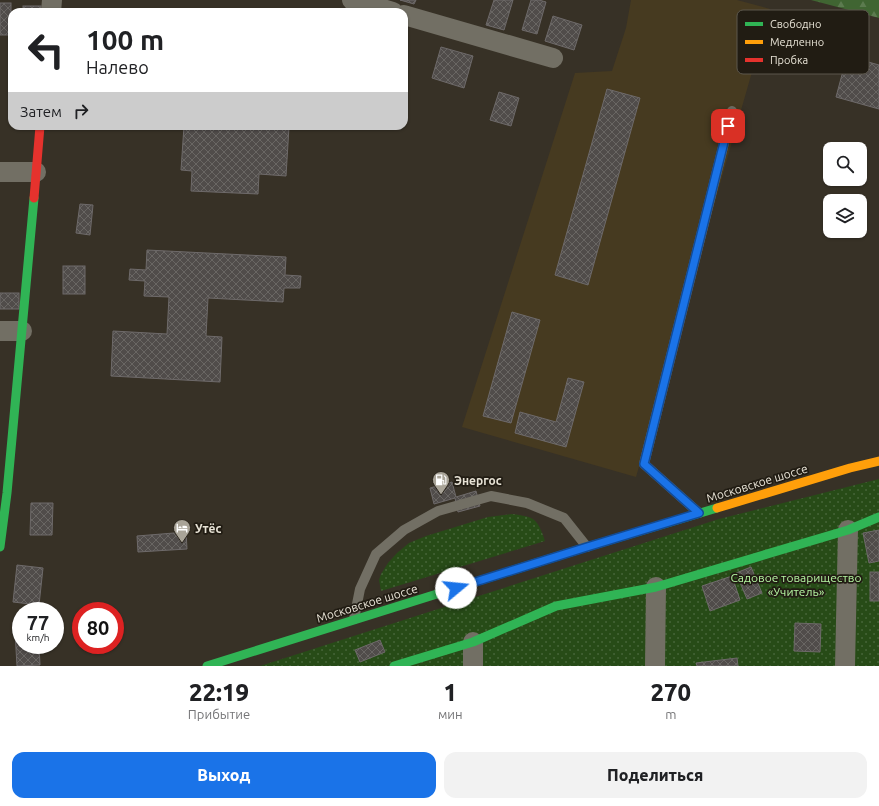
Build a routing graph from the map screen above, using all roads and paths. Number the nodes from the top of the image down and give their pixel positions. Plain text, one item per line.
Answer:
1 (352, 0) edge
2 (379, 8) edge
3 (408, 16) edge
4 (553, 58) dead end
5 (732, 111) dead end
6 (40, 130) edge
7 (0, 172) edge
8 (36, 172) junction
9 (0, 331) edge
10 (22, 331) junction
11 (879, 461) edge
12 (3, 493) edge
13 (699, 513) junction
14 (879, 517) edge
15 (848, 530) junction
16 (0, 547) edge
17 (587, 547) junction
18 (656, 587) junction
19 (354, 620) junction
20 (473, 642) junction
21 (206, 666) edge
22 (394, 666) edge
23 (473, 666) edge
24 (655, 666) edge
25 (845, 666) edge

1 - 2 street
3 - 4 street
5 - 13 lane
6 - 8 main road
7 - 8 street
8 - 10 main road
9 - 10 street
10 - 12 main road
11 - 13 main road, Московское шоссе
12 - 16 main road
13 - 17 main road, Московское шоссе
14 - 15 main road
15 - 18 main road
15 - 25 street
17 - 19 main road, Московское шоссе
17 - 19 lane
18 - 20 main road
18 - 24 street
19 - 21 main road, Московское шоссе
20 - 22 main road
20 - 23 street

